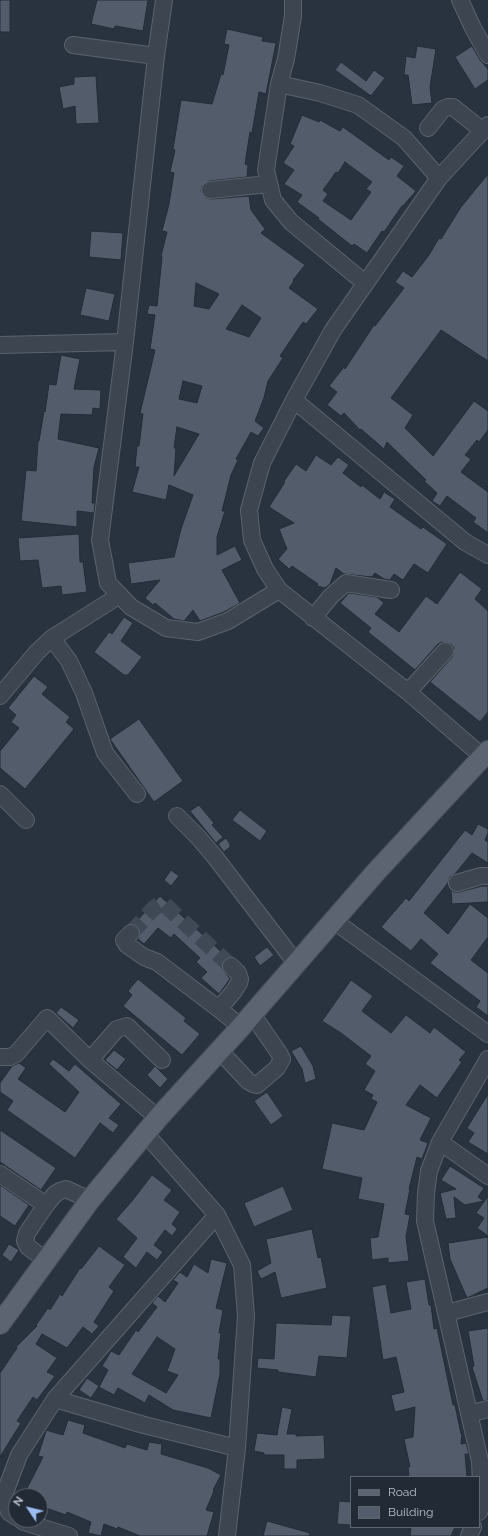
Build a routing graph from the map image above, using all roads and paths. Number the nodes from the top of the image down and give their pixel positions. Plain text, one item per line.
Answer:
1 (164, 0) edge
2 (293, 0) edge
3 (460, 0) edge
4 (73, 46) dead end
5 (488, 55) edge
6 (156, 56) junction
7 (279, 84) junction
8 (428, 128) dead end
9 (485, 128) edge
10 (439, 178) junction
11 (269, 184) junction
12 (210, 190) dead end
13 (365, 283) junction
14 (125, 342) junction
15 (0, 345) edge
16 (294, 400) junction
17 (488, 555) edge
18 (279, 590) junction
19 (391, 590) dead end
20 (120, 595) junction
21 (313, 618) junction
22 (52, 638) junction
23 (445, 651) dead end
24 (408, 692) junction
25 (0, 696) edge
26 (486, 754) edge
27 (0, 794) edge
28 (137, 794) dead end
29 (178, 816) dead end
30 (26, 820) dead end
31 (488, 876) edge
32 (457, 883) dead end
33 (334, 920) junction
34 (131, 933) tunnel mouth
35 (296, 963) junction
36 (231, 966) tunnel mouth
37 (219, 1008) junction
38 (246, 1021) junction
39 (488, 1034) edge
40 (219, 1050) junction
41 (0, 1057) edge
42 (488, 1059) edge
43 (90, 1060) junction
44 (162, 1060) dead end
45 (158, 1118) junction
46 (145, 1133) junction
47 (440, 1142) junction
48 (0, 1174) edge
49 (488, 1176) edge
50 (90, 1200) junction
51 (46, 1205) junction
52 (217, 1215) junction
53 (46, 1260) junction
54 (488, 1302) edge
55 (447, 1313) junction
56 (0, 1324) edge
57 (55, 1399) junction
58 (488, 1409) edge
59 (469, 1414) junction
60 (237, 1448) junction
61 (483, 1507) edge
62 (8, 1509) edge
63 (43, 1528) edge
64 (69, 1536) edge
65 (227, 1536) edge

1 - 6 street
2 - 7 street
3 - 5 street
4 - 6 street
6 - 14 street
7 - 10 street
7 - 11 street
8 - 9 street
9 - 10 street
10 - 13 street
11 - 12 street
11 - 13 street
13 - 16 street
14 - 15 street
14 - 20 street
16 - 17 street
16 - 18 street
18 - 20 street
18 - 21 street
19 - 21 street
20 - 22 street
21 - 24 street
22 - 25 street
22 - 28 street
23 - 24 street
24 - 26 street
26 - 33 main road
27 - 30 street
29 - 35 street
31 - 32 street
33 - 35 main road
33 - 39 street
34 - 37 street
35 - 38 main road
36 - 37 street
37 - 38 street
38 - 40 main road
38 - 40 street
40 - 45 main road
41 - 43 street
42 - 47 street
43 - 44 street
43 - 45 street
45 - 46 main road
46 - 50 main road
46 - 52 street
47 - 49 street
47 - 55 street
48 - 51 street
50 - 51 street
50 - 53 main road
51 - 53 street
52 - 57 street
52 - 60 street
53 - 56 main road
54 - 55 street
55 - 59 street
57 - 60 street
57 - 62 street
58 - 59 street
59 - 61 street
60 - 65 street
63 - 64 street

